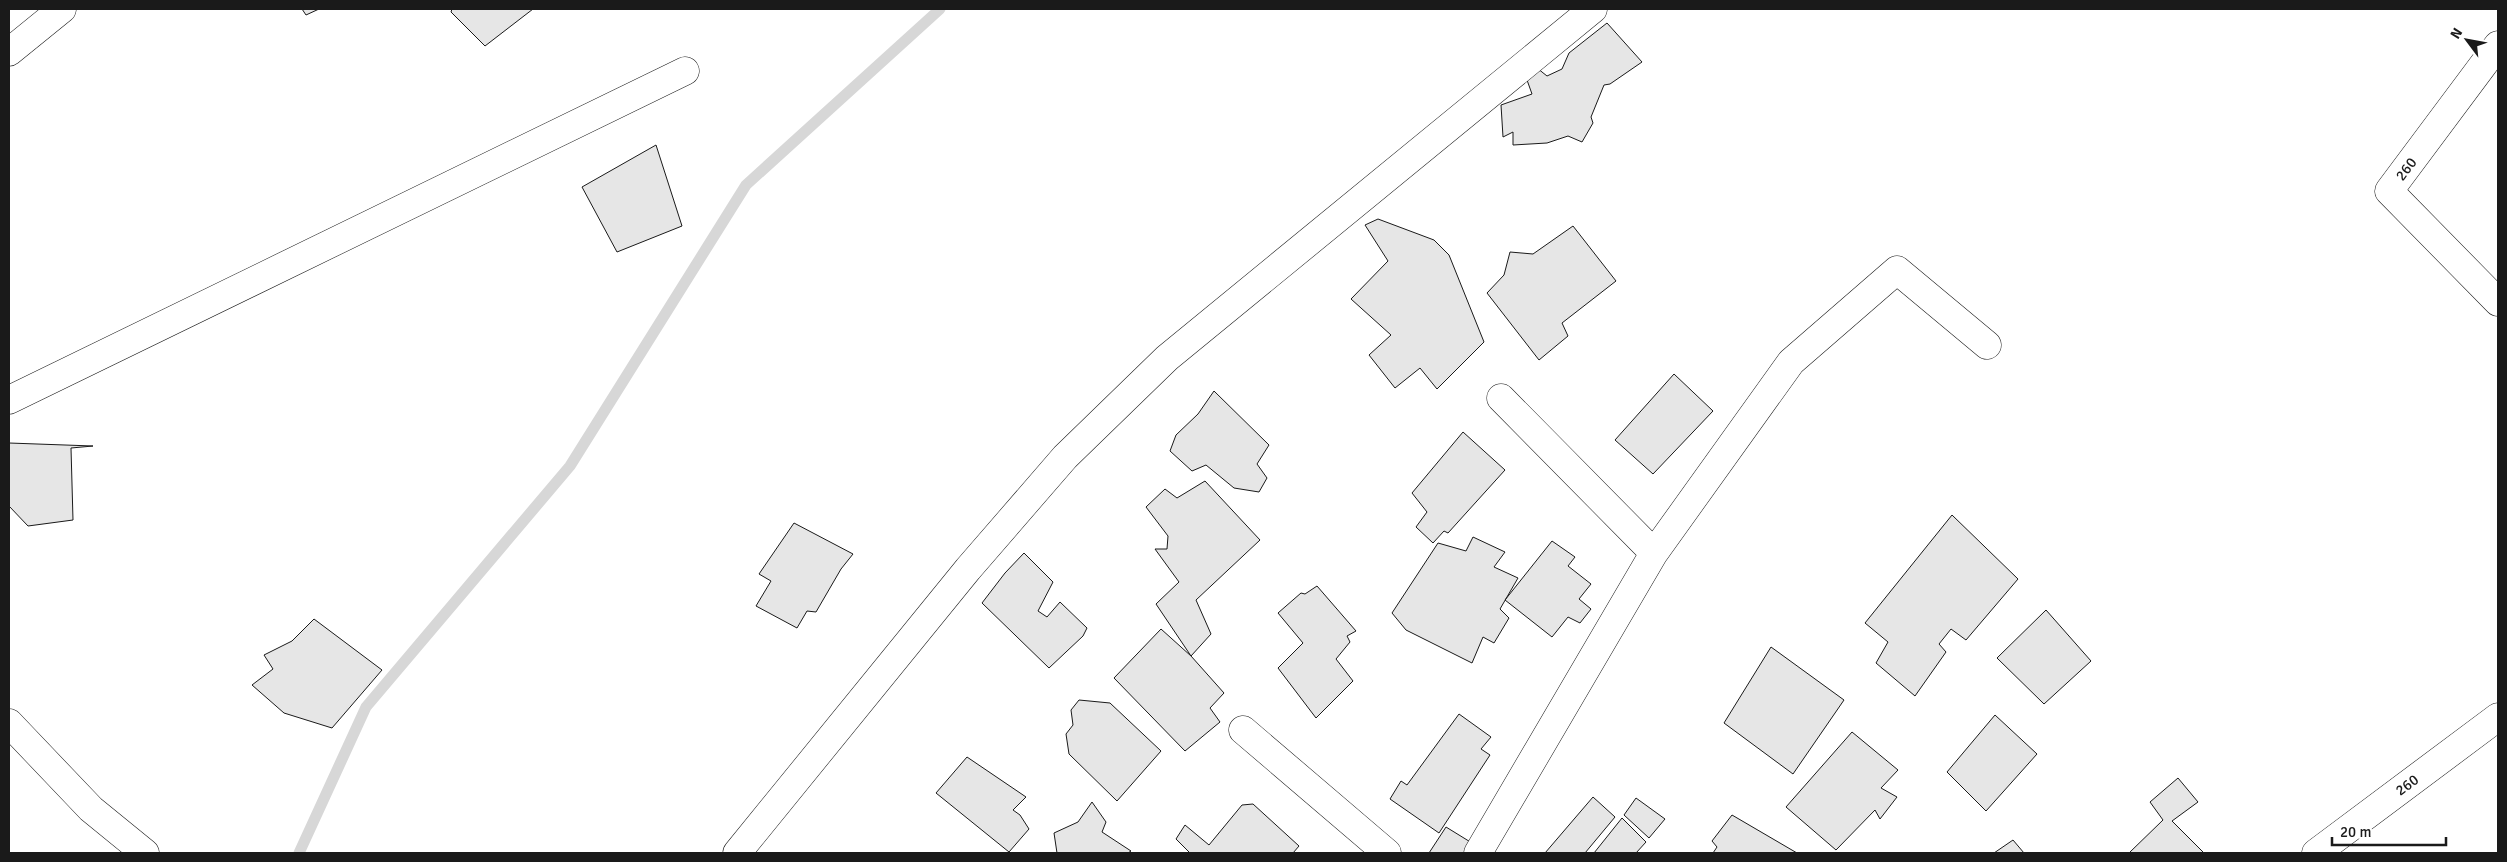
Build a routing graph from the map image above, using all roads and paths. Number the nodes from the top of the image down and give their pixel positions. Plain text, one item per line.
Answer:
1 (62, 9) edge
2 (1592, 9) edge
3 (2498, 45) edge
4 (9, 52) edge
5 (685, 71) dead end
6 (2498, 302) edge
7 (1986, 345) dead end
8 (1501, 398) dead end
9 (9, 400) edge
10 (1654, 552) junction
11 (2498, 717) edge
12 (9, 723) edge
13 (1244, 730) dead end
14 (145, 853) edge
15 (737, 853) edge
16 (1387, 853) edge
17 (1478, 853) edge
18 (2316, 853) edge

1 - 4 street
2 - 15 street
3 - 6 street, 260
5 - 9 street
7 - 10 street
8 - 10 street
10 - 17 street
11 - 18 street, 260
12 - 14 street
13 - 16 street

